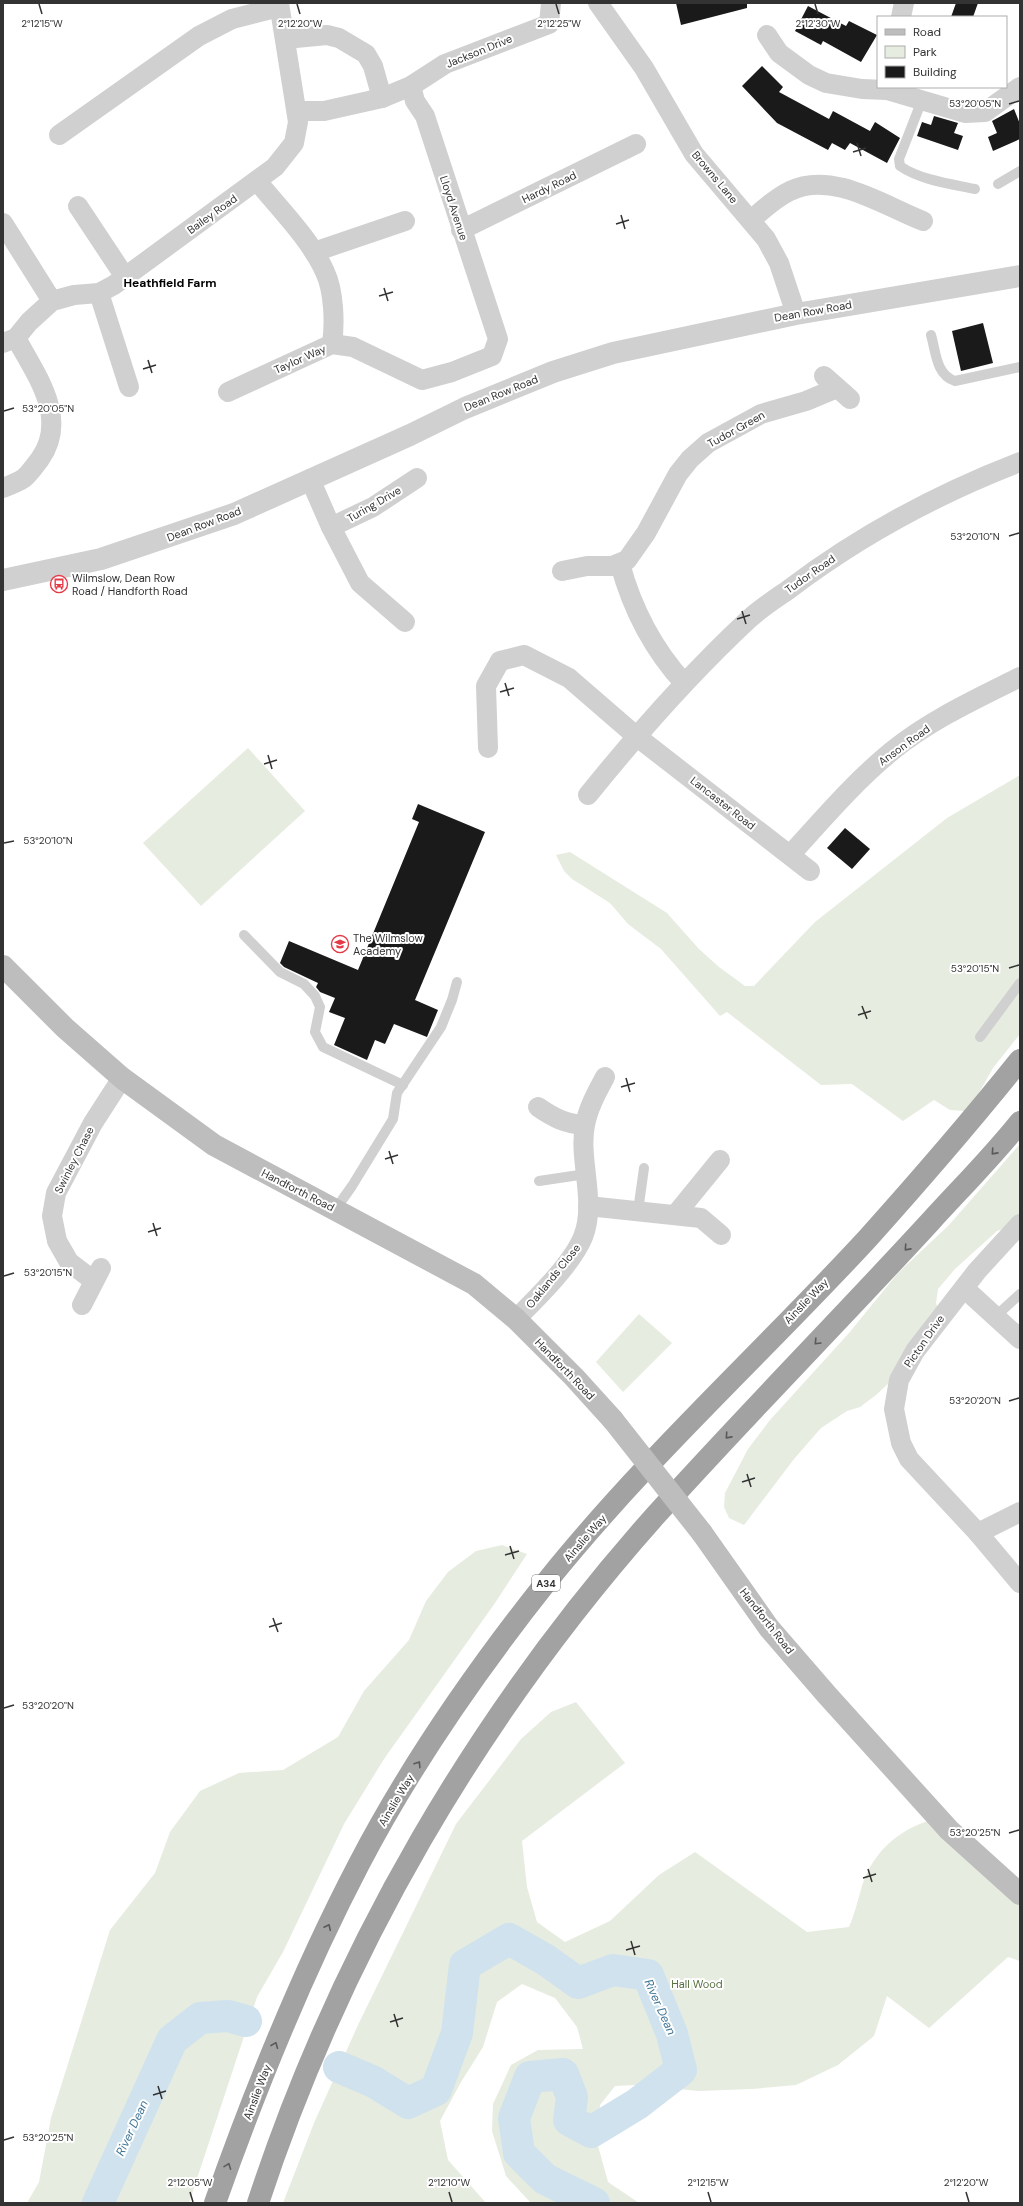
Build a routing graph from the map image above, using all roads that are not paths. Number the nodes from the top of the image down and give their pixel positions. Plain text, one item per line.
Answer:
1 (551, 3) edge
2 (598, 3) edge
3 (904, 3) edge
4 (279, 5) edge
5 (901, 16) edge
6 (767, 35) dead end
7 (285, 39) junction
8 (411, 86) junction
9 (887, 88) edge
10 (1018, 92) edge
11 (382, 98) junction
12 (922, 100) junction
13 (297, 111) junction
14 (59, 135) dead end
15 (636, 144) dead end
16 (1020, 172) edge
17 (257, 181) junction
18 (998, 184) dead end
19 (975, 189) dead end
20 (78, 206) dead end
21 (751, 220) junction
22 (405, 221) dead end
23 (923, 221) dead end
24 (3, 223) edge
25 (461, 230) junction
26 (314, 252) junction
27 (1020, 276) edge
28 (125, 278) junction
29 (99, 293) junction
30 (52, 301) junction
31 (796, 314) junction
32 (931, 335) dead end
33 (10, 340) edge
34 (332, 344) junction
35 (1020, 367) edge
36 (129, 387) dead end
37 (837, 388) dead end
38 (228, 392) dead end
39 (1020, 462) edge
40 (417, 478) dead end
41 (310, 479) junction
42 (3, 488) edge
43 (331, 527) junction
44 (620, 564) junction
45 (562, 571) dead end
46 (3, 580) edge
47 (405, 622) dead end
48 (1020, 677) edge
49 (684, 683) junction
50 (636, 736) junction
51 (488, 748) dead end
52 (588, 795) dead end
53 (790, 855) junction
54 (810, 871) dead end
55 (244, 935) dead end
56 (3, 966) edge
57 (456, 982) dead end
58 (1020, 984) edge
59 (980, 1037) dead end
60 (1020, 1060) edge
61 (605, 1077) dead end
62 (122, 1078) junction
63 (403, 1085) junction
64 (538, 1107) dead end
65 (1020, 1122) edge
66 (584, 1125) junction
67 (720, 1160) dead end
68 (644, 1168) dead end
69 (586, 1174) junction
70 (539, 1181) dead end
71 (588, 1206) junction
72 (336, 1210) junction
73 (638, 1211) junction
74 (676, 1214) junction
75 (1020, 1224) edge
76 (721, 1235) dead end
77 (964, 1288) junction
78 (1020, 1294) edge
79 (82, 1305) dead end
80 (996, 1316) junction
81 (516, 1319) junction
82 (1020, 1339) edge
83 (1020, 1512) edge
84 (978, 1533) junction
85 (1020, 1583) edge
86 (1020, 1894) edge
87 (215, 2203) edge
88 (258, 2203) edge

1 - 8 street, Jackson Drive
2 - 21 street, Browns Lane
3 - 5 street
4 - 7 street, Bailey Road
4 - 14 street
6 - 9 street
7 - 11 street
7 - 13 street, Bailey Road
8 - 11 street, Jackson Drive
8 - 25 street, Lloyd Avenue
9 - 12 street
10 - 12 street
11 - 13 street, Jackson Drive
12 - 19 lane
13 - 17 street, Bailey Road
15 - 25 street, Hardy Road
16 - 18 lane
17 - 26 street, Taylor Way
17 - 28 street, Bailey Road
20 - 28 street
21 - 23 street
21 - 31 street, Browns Lane
22 - 26 street
24 - 30 street
25 - 34 street, Lloyd Avenue
26 - 34 street, Taylor Way
27 - 31 street, Dean Row Road
28 - 29 street, Bailey Road
29 - 30 street, Bailey Road
29 - 36 street
30 - 33 street, Bailey Road
31 - 41 street, Dean Row Road
32 - 35 lane
33 - 42 street
34 - 38 street, Taylor Way
37 - 44 street, Tudor Green
39 - 49 street, Tudor Road
40 - 43 street, Turing Drive
41 - 43 street
41 - 46 street, Dean Row Road
43 - 47 street
44 - 45 street
44 - 49 street
48 - 53 street, Anson Road
49 - 50 street, Tudor Road
50 - 51 street
50 - 52 street, Tudor Road
50 - 53 street, Lancaster Road
53 - 54 street, Lancaster Road
55 - 63 lane
56 - 62 main road, Handforth Road
57 - 63 lane
58 - 59 lane
87 -> 60 highway, Ainslie Way / A34
61 - 66 street, Oaklands Close
62 - 72 main road, Handforth Road
62 - 79 street, Swinley Chase
63 - 72 lane
64 - 66 street
65 -> 88 highway
66 - 69 street, Oaklands Close
67 - 74 street
68 - 73 lane
69 - 70 lane
69 - 71 street, Oaklands Close
71 - 73 street
71 - 81 street, Oaklands Close
72 - 81 main road, Handforth Road
73 - 74 street
74 - 76 street
75 - 77 street, Picton Drive
77 - 80 street
77 - 84 street, Picton Drive
78 - 80 lane
80 - 82 street
81 - 86 main road, Handforth Road, bridge
83 - 84 street
84 - 85 street, Picton Drive

